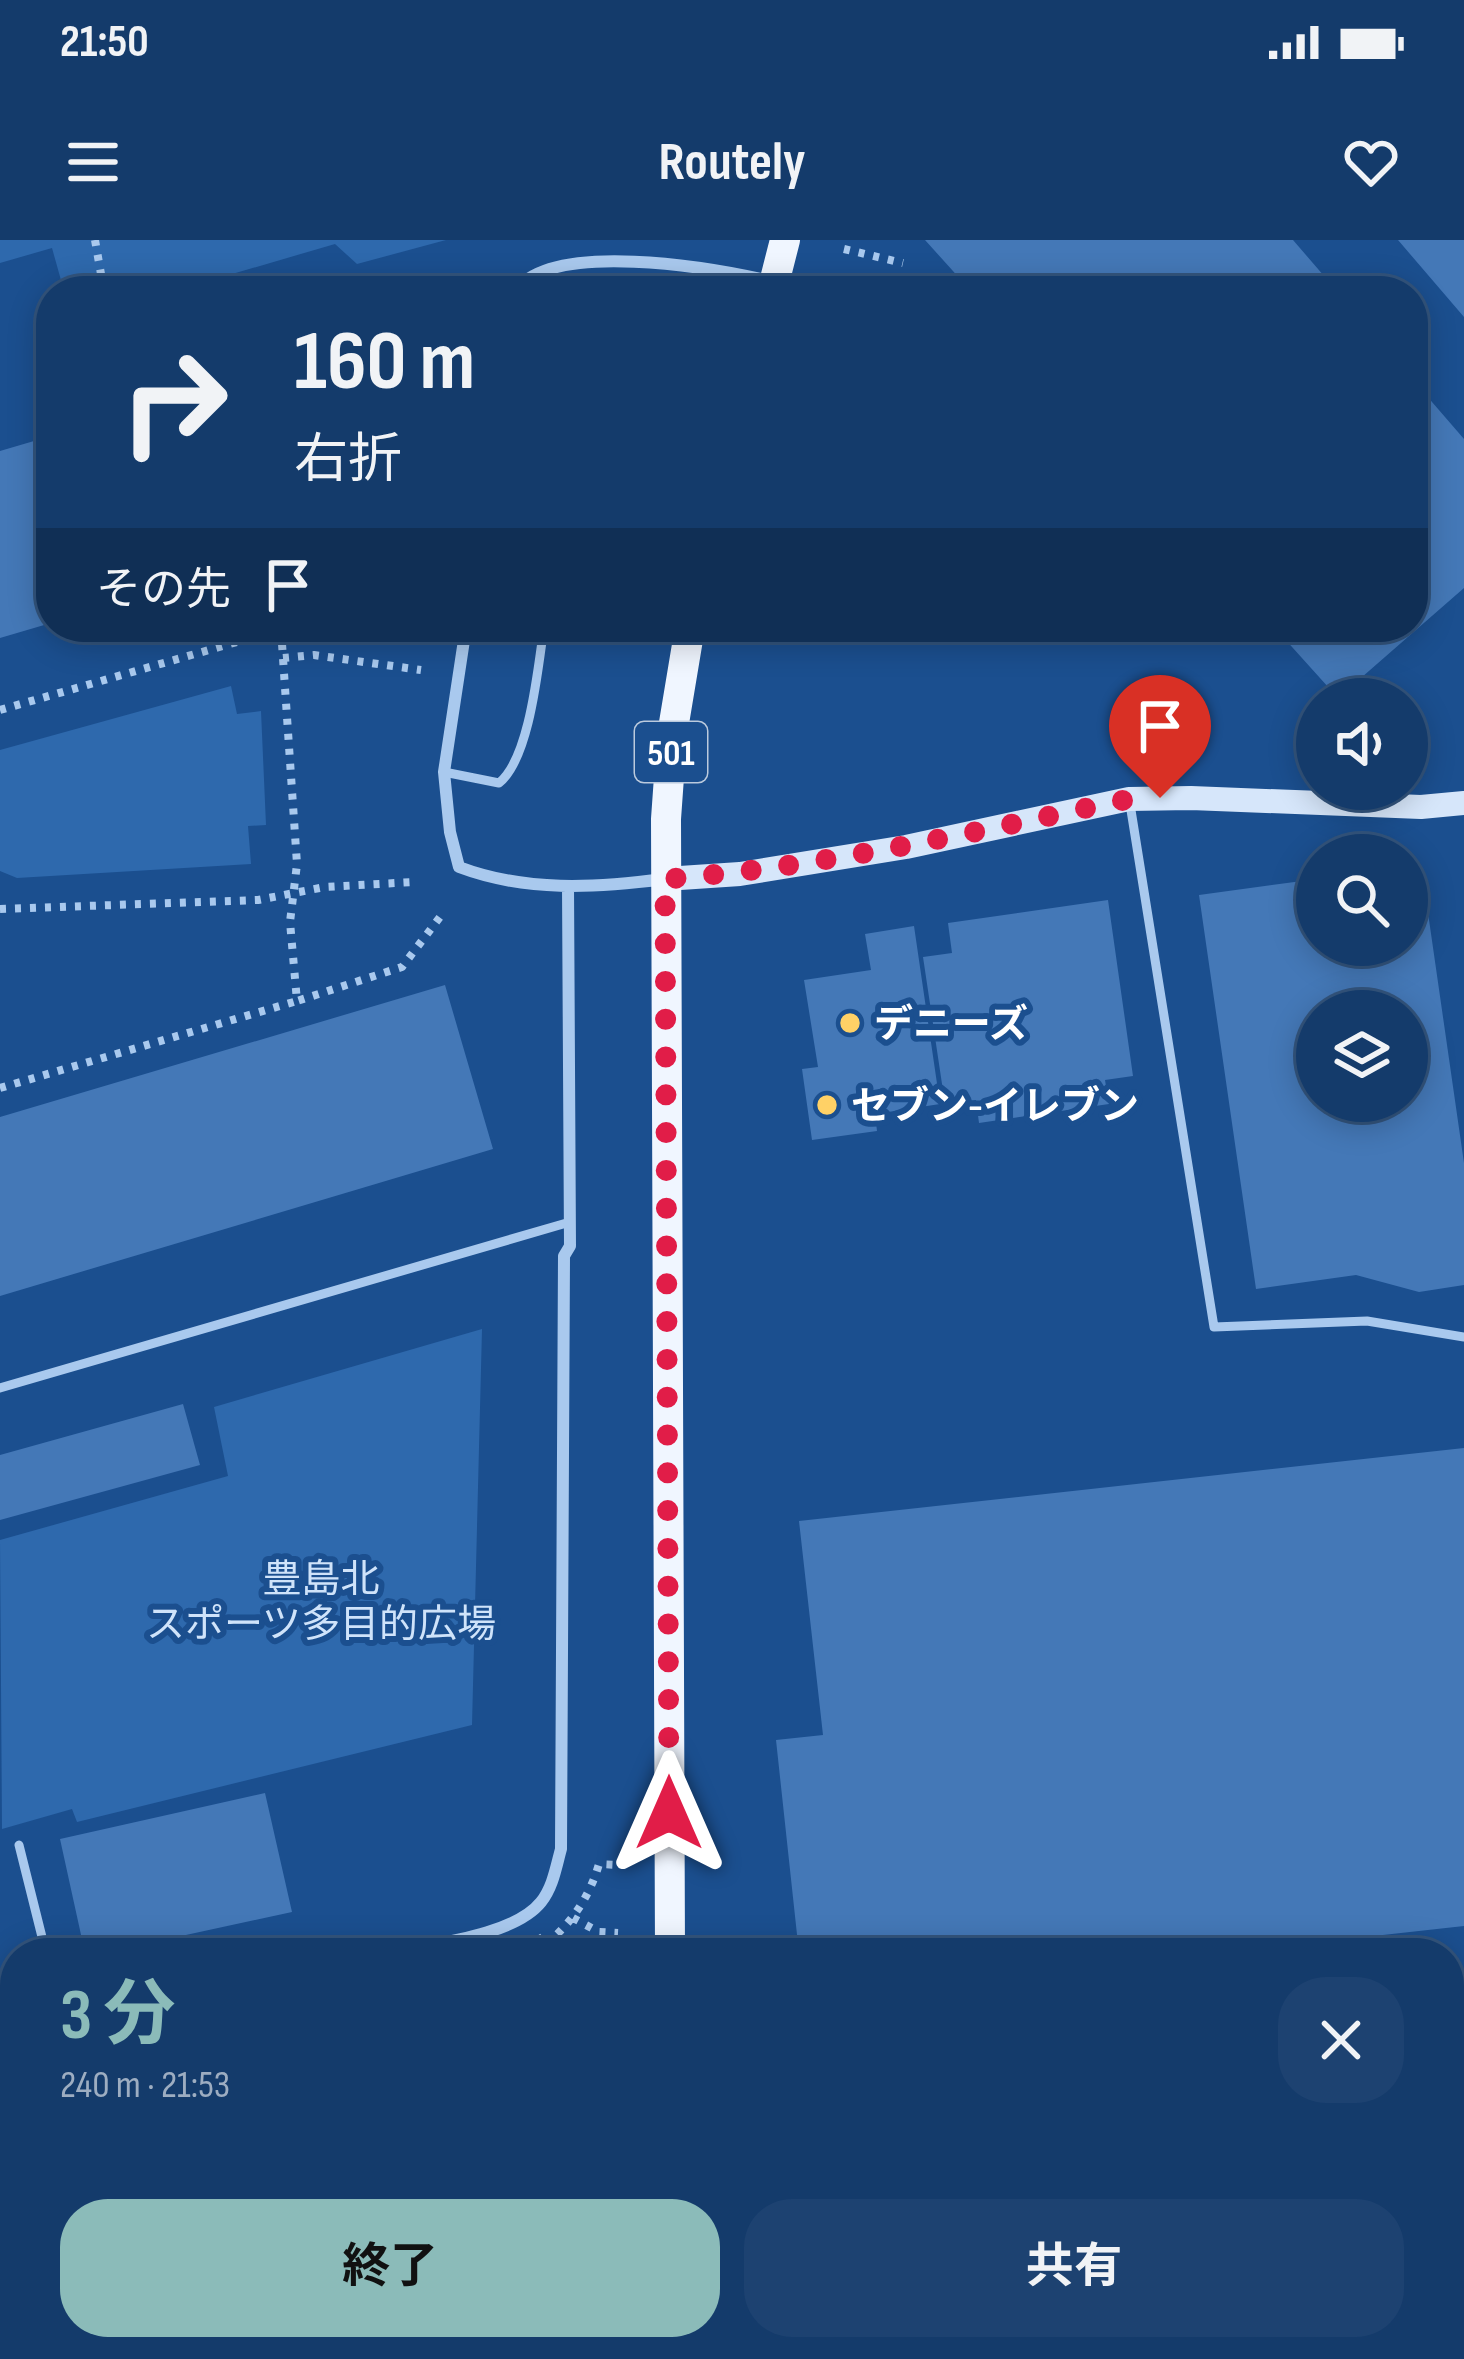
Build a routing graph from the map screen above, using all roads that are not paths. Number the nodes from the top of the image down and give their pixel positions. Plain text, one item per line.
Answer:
1 (785, 240) edge
2 (524, 276) edge
3 (731, 276) edge
4 (776, 276) edge
5 (464, 642) edge
6 (542, 642) edge
7 (688, 642) edge
8 (444, 772) junction
9 (1129, 799) junction
10 (1464, 803) edge
11 (665, 879) junction
12 (568, 886) junction
13 (570, 1222) junction
14 (1464, 1337) edge
15 (0, 1388) edge
16 (19, 1845) dead end
17 (42, 1938) edge
18 (447, 1938) edge
19 (670, 1938) edge

1 - 4 main road
2 - 3 street
5 - 8 street
6 - 8 lane
7 - 11 main road, 501
8 - 12 street
9 - 10 street
9 - 11 street
9 - 14 lane
11 - 12 street
11 - 19 main road, 501
12 - 13 street
13 - 15 lane
13 - 18 street
16 - 17 lane

